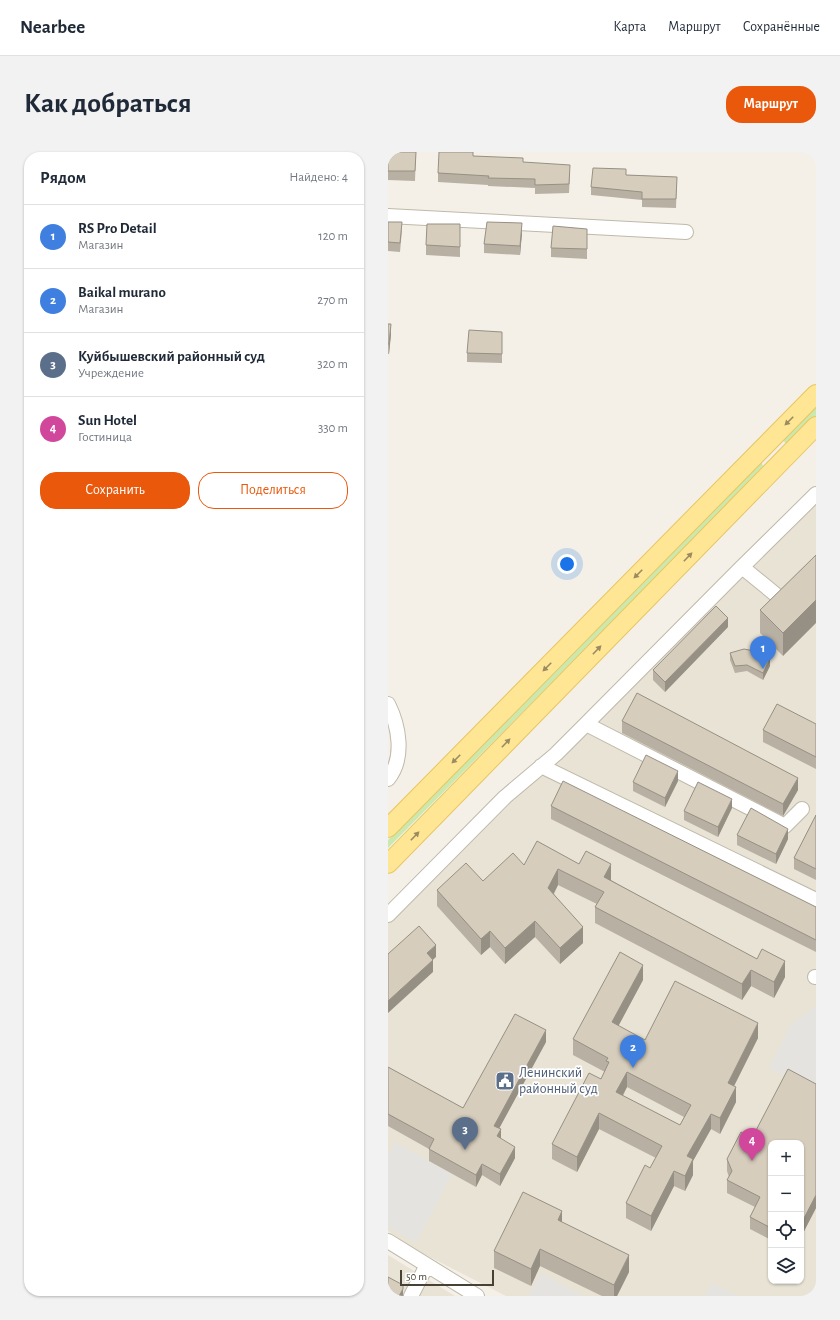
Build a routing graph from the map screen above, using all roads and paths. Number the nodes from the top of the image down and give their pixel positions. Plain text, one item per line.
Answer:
1 (388, 216) edge
2 (686, 232) dead end
3 (816, 394) edge
4 (816, 426) edge
5 (762, 448) junction
6 (780, 463) junction
7 (816, 494) edge
8 (742, 567) junction
9 (775, 594) edge
10 (388, 704) edge
11 (586, 724) junction
12 (541, 766) junction
13 (388, 779) edge
14 (802, 809) dead end
15 (388, 828) edge
16 (388, 864) edge
17 (816, 900) edge
18 (388, 914) edge
19 (388, 1242) edge
20 (427, 1265) junction
21 (411, 1296) edge
22 (477, 1296) edge

1 - 2 street
3 -> 5 main road
4 - 6 main road
5 - 6 street
5 -> 15 main road
16 -> 6 main road
7 - 8 street
8 - 9 street
8 - 11 street
10 - 13 street
11 - 12 street
11 - 14 street
12 - 17 street
12 - 18 street
19 - 20 street
20 - 21 street
20 - 22 street

